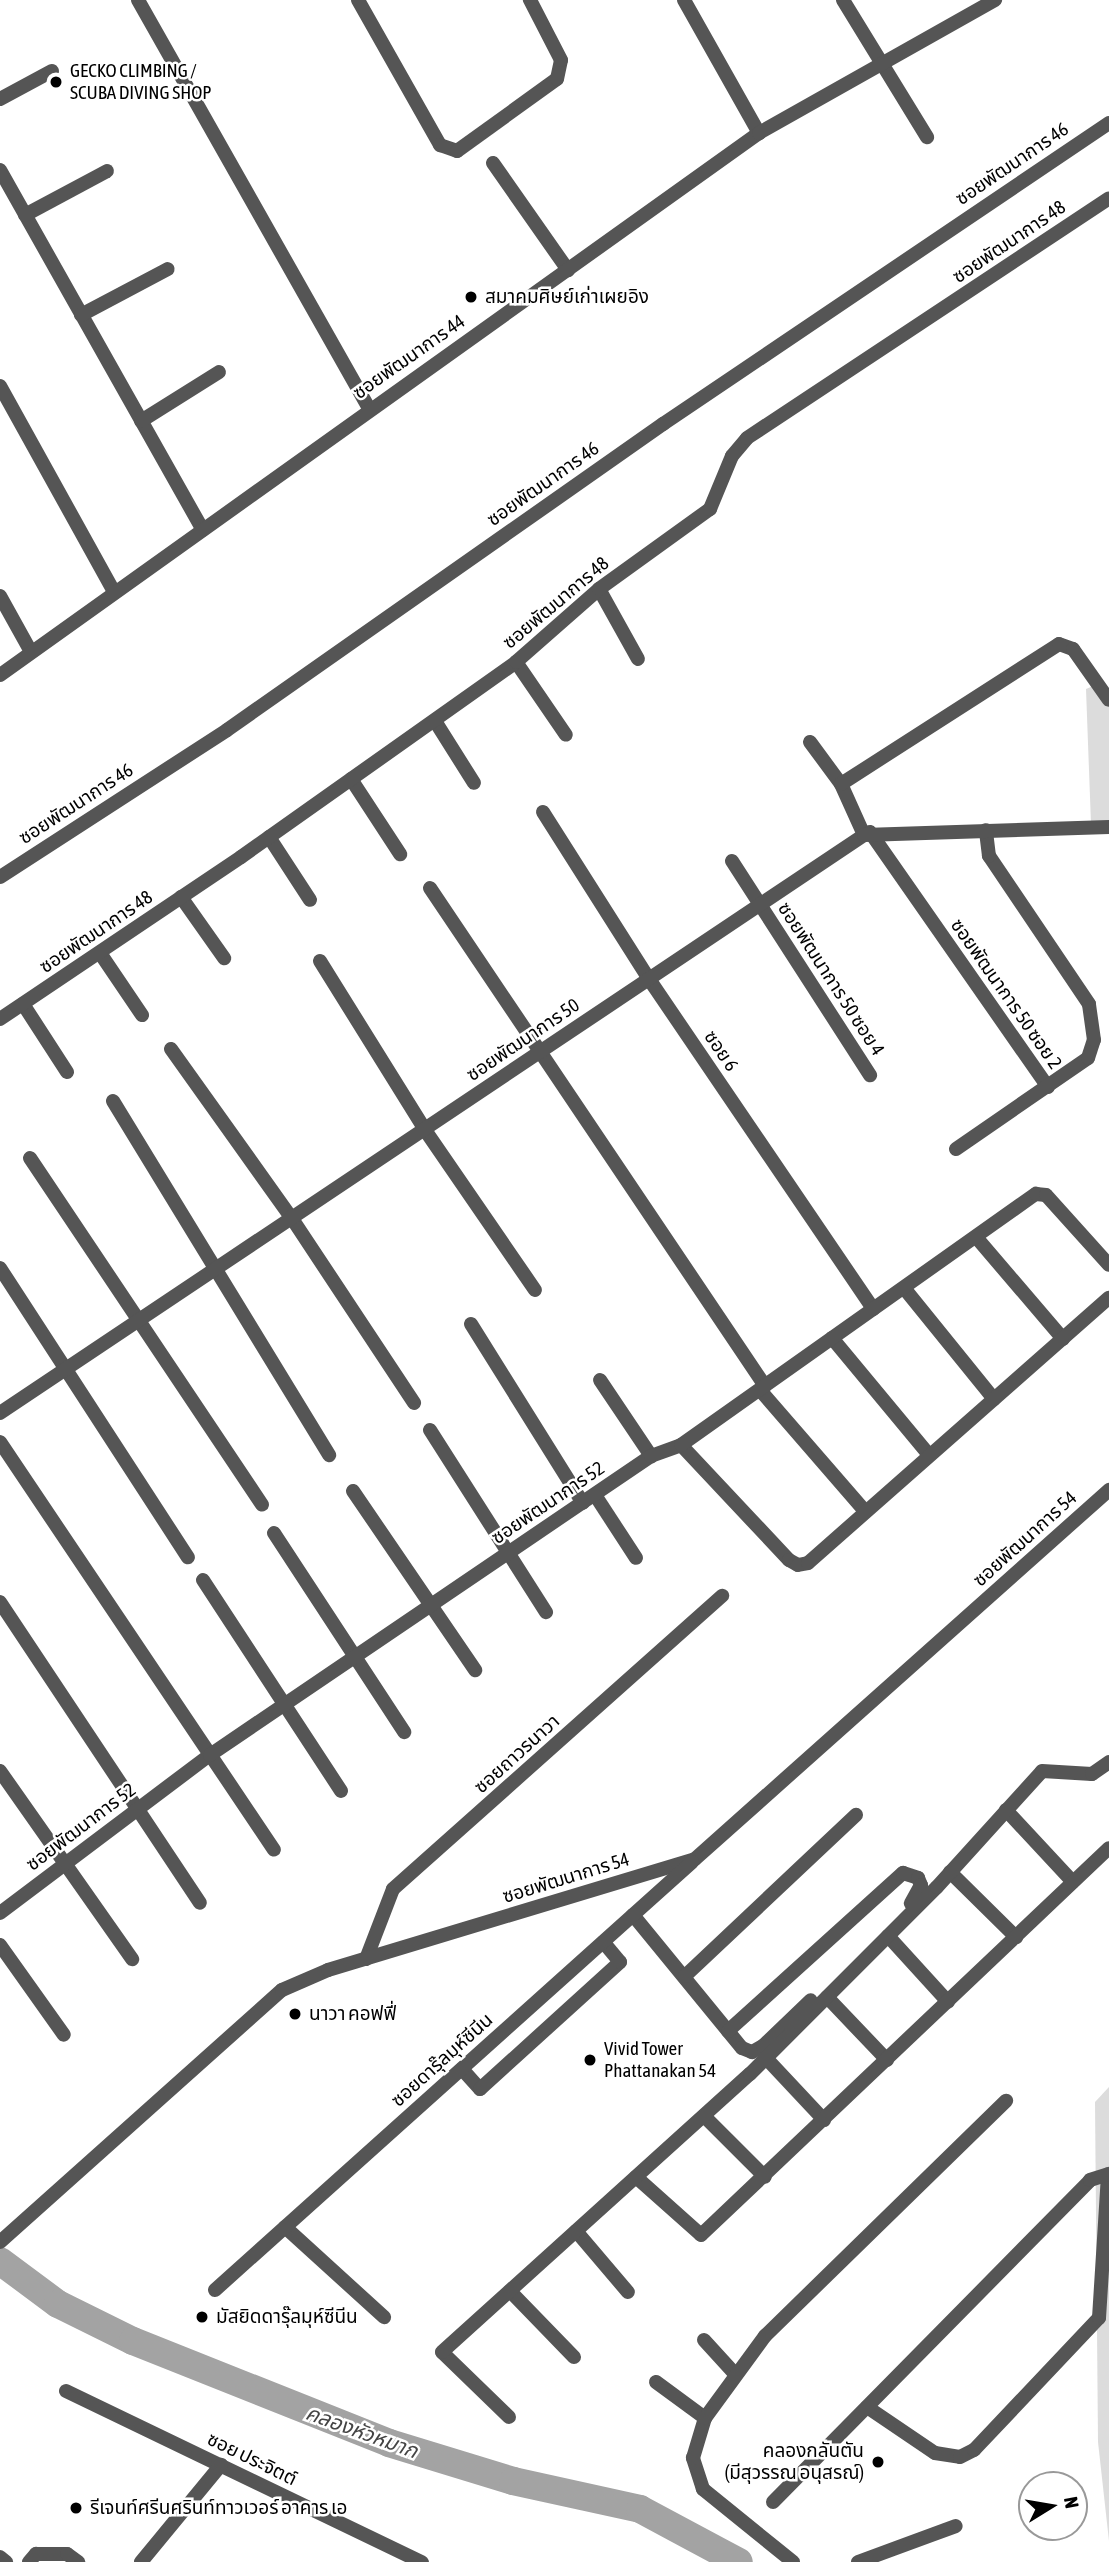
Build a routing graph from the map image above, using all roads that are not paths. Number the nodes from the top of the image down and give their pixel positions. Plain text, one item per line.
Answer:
1 (138, 0) edge
2 (358, 0) edge
3 (530, 0) edge
4 (684, 0) edge
5 (843, 0) edge
6 (995, 0) edge
7 (881, 61) junction
8 (52, 71) dead end
9 (0, 99) edge
10 (1109, 123) edge
11 (759, 133) junction
12 (927, 137) dead end
13 (493, 163) dead end
14 (0, 170) edge
15 (107, 171) dead end
16 (1109, 198) edge
17 (25, 215) junction
18 (168, 269) dead end
19 (568, 270) junction
20 (81, 315) junction
21 (219, 372) dead end
22 (0, 386) edge
23 (369, 408) junction
24 (141, 421) junction
25 (202, 530) junction
26 (599, 589) junction
27 (113, 590) junction
28 (0, 596) edge
29 (31, 652) junction
30 (638, 659) dead end
31 (516, 662) junction
32 (0, 675) edge
33 (1109, 700) edge
34 (435, 721) junction
35 (566, 735) dead end
36 (810, 741) dead end
37 (351, 779) junction
38 (474, 783) dead end
39 (841, 784) junction
40 (542, 812) dead end
41 (1109, 827) edge
42 (986, 830) junction
43 (867, 834) junction
44 (269, 837) junction
45 (400, 854) dead end
46 (732, 861) dead end
47 (0, 877) edge
48 (430, 888) dead end
49 (181, 897) junction
50 (310, 900) dead end
51 (760, 905) junction
52 (100, 953) junction
53 (223, 958) dead end
54 (320, 961) dead end
55 (649, 979) junction
56 (23, 1004) junction
57 (142, 1015) dead end
58 (0, 1019) edge
59 (171, 1049) dead end
60 (542, 1050) junction
61 (66, 1072) dead end
62 (870, 1075) dead end
63 (1048, 1087) junction
64 (113, 1101) dead end
65 (425, 1130) junction
66 (956, 1149) dead end
67 (30, 1158) dead end
68 (291, 1217) junction
69 (976, 1237) junction
70 (1109, 1265) edge
71 (0, 1268) edge
72 (215, 1270) junction
73 (904, 1288) junction
74 (535, 1290) dead end
75 (1109, 1298) edge
76 (873, 1309) junction
77 (140, 1320) junction
78 (471, 1324) dead end
79 (832, 1338) junction
80 (1063, 1339) junction
81 (66, 1369) junction
82 (600, 1380) dead end
83 (762, 1388) junction
84 (994, 1399) junction
85 (414, 1403) dead end
86 (0, 1413) edge
87 (430, 1430) dead end
88 (0, 1442) edge
89 (681, 1445) junction
90 (329, 1455) dead end
91 (929, 1455) junction
92 (651, 1456) junction
93 (1109, 1490) edge
94 (353, 1491) dead end
95 (589, 1499) junction
96 (262, 1505) dead end
97 (864, 1510) junction
98 (274, 1533) dead end
99 (508, 1553) junction
100 (188, 1557) dead end
101 (636, 1558) dead end
102 (203, 1580) dead end
103 (722, 1596) dead end
104 (0, 1602) edge
105 (431, 1605) junction
106 (545, 1612) dead end
107 (355, 1657) junction
108 (475, 1670) dead end
109 (284, 1705) junction
110 (404, 1732) dead end
111 (210, 1755) junction
112 (1109, 1762) edge
113 (0, 1771) edge
114 (341, 1791) dead end
115 (137, 1809) junction
116 (1006, 1810) junction
117 (856, 1815) dead end
118 (1109, 1848) edge
119 (274, 1850) dead end
120 (695, 1859) junction
121 (63, 1863) junction
122 (950, 1872) junction
123 (1073, 1882) junction
124 (200, 1903) dead end
125 (0, 1913) edge
126 (633, 1915) junction
127 (888, 1936) junction
128 (1016, 1937) junction
129 (603, 1942) junction
130 (0, 1945) edge
131 (132, 1959) dead end
132 (366, 1959) junction
133 (685, 1976) junction
134 (827, 1997) junction
135 (948, 2002) junction
136 (729, 2031) junction
137 (64, 2035) dead end
138 (766, 2058) junction
139 (887, 2060) junction
140 (462, 2068) junction
141 (1006, 2101) dead end
142 (704, 2116) junction
143 (824, 2120) junction
144 (1109, 2174) edge
145 (636, 2177) junction
146 (765, 2177) junction
147 (285, 2227) junction
148 (576, 2231) junction
149 (0, 2242) edge
150 (215, 2290) dead end
151 (510, 2291) junction
152 (628, 2292) dead end
153 (384, 2317) dead end
154 (704, 2340) dead end
155 (574, 2357) dead end
156 (735, 2374) junction
157 (656, 2382) dead end
158 (66, 2391) dead end
159 (867, 2407) junction
160 (509, 2417) dead end
161 (705, 2418) junction
162 (221, 2465) junction
163 (773, 2502) dead end
164 (956, 2526) dead end
165 (0, 2557) edge
166 (6, 2562) edge
167 (29, 2562) edge
168 (78, 2562) edge
169 (141, 2562) edge
170 (422, 2562) edge
171 (793, 2562) edge
172 (858, 2562) edge

1 - 23 street
2 - 3 street
4 - 11 street
5 - 7 street
6 - 7 street, ซอยพัฒนาการ 44
7 - 11 street, ซอยพัฒนาการ 44
7 - 12 street
8 - 9 street
10 - 47 street, ซอยพัฒนาการ 46
11 - 19 street, ซอยพัฒนาการ 44
13 - 19 street
14 - 17 street
15 - 17 street
16 - 26 street, ซอยพัฒนาการ 48
17 - 20 street
18 - 20 street
19 - 23 street, ซอยพัฒนาการ 44
20 - 24 street
21 - 24 street
22 - 27 street
23 - 25 street, ซอยพัฒนาการ 44
24 - 25 street
25 - 27 street, ซอยพัฒนาการ 44
26 - 30 street
26 - 31 street, ซอยพัฒนาการ 48
27 - 29 street, ซอยพัฒนาการ 44
28 - 29 street
29 - 32 street, ซอยพัฒนาการ 44
31 - 34 street, ซอยพัฒนาการ 48
31 - 35 street
33 - 39 street
34 - 37 street, ซอยพัฒนาการ 48
34 - 38 street
36 - 39 street, ซอยพัฒนาการ 50 ซอย 2
37 - 44 street, ซอยพัฒนาการ 48
37 - 45 street
39 - 43 street, ซอยพัฒนาการ 50 ซอย 2
40 - 55 street, ซอย 6
41 - 42 street
42 - 43 street
42 - 63 street
43 - 51 street, ซอยพัฒนาการ 50
43 - 63 street, ซอยพัฒนาการ 50 ซอย 2
44 - 49 street, ซอยพัฒนาการ 48
44 - 50 street
46 - 51 street, ซอยพัฒนาการ 50 ซอย 4
48 - 60 street
49 - 52 street, ซอยพัฒนาการ 48
49 - 53 street
51 - 55 street, ซอยพัฒนาการ 50
51 - 62 street, ซอยพัฒนาการ 50 ซอย 4
52 - 56 street, ซอยพัฒนาการ 48
52 - 57 street
54 - 65 street
55 - 60 street, ซอยพัฒนาการ 50
55 - 76 street, ซอย 6
56 - 58 street, ซอยพัฒนาการ 48
56 - 61 street
59 - 68 street
60 - 65 street, ซอยพัฒนาการ 50
60 - 83 street
63 - 66 street, ซอยพัฒนาการ 50 ซอย 2
64 - 72 street
65 - 68 street, ซอยพัฒนาการ 50
65 - 74 street
67 - 77 street
68 - 72 street, ซอยพัฒนาการ 50
68 - 85 street
69 - 70 street, ซอยพัฒนาการ 52
69 - 73 street, ซอยพัฒนาการ 52
69 - 80 street
71 - 81 street
72 - 77 street, ซอยพัฒนาการ 50
72 - 90 street
73 - 76 street, ซอยพัฒนาการ 52
73 - 84 street
75 - 80 street
76 - 79 street, ซอยพัฒนาการ 52
77 - 81 street, ซอยพัฒนาการ 50
77 - 96 street
78 - 95 street
79 - 83 street, ซอยพัฒนาการ 52
79 - 91 street
80 - 84 street
81 - 86 street, ซอยพัฒนาการ 50
81 - 100 street
82 - 92 street
83 - 89 street, ซอยพัฒนาการ 52
83 - 97 street
84 - 91 street
87 - 99 street
88 - 111 street
89 - 92 street, ซอยพัฒนาการ 52
89 - 97 street
91 - 97 street
92 - 95 street, ซอยพัฒนาการ 52
93 - 120 street, ซอยพัฒนาการ 54
94 - 105 street
95 - 99 street, ซอยพัฒนาการ 52
95 - 101 street
98 - 107 street
99 - 105 street, ซอยพัฒนาการ 52
99 - 106 street
102 - 109 street
103 - 132 street, ซอยถาวรนาวา
104 - 115 street
105 - 107 street, ซอยพัฒนาการ 52
105 - 108 street
107 - 109 street, ซอยพัฒนาการ 52
107 - 110 street
109 - 111 street, ซอยพัฒนาการ 52
109 - 114 street
111 - 115 street, ซอยพัฒนาการ 52
111 - 119 street
112 - 116 street
113 - 121 street
115 - 121 street, ซอยพัฒนาการ 52
115 - 124 street
116 - 122 street
116 - 123 street
117 - 133 street
118 - 123 street
120 - 126 street, ซอยดารุ๊ลมุห์ซีนีน
120 - 132 street, ซอยพัฒนาการ 54
121 - 125 street, ซอยพัฒนาการ 52
121 - 131 street
122 - 127 street
122 - 128 street
123 - 128 street
126 - 129 street, ซอยดารุ๊ลมุห์ซีนีน
126 - 133 street
127 - 134 street
127 - 135 street
128 - 135 street
129 - 140 street, ซอยดารุ๊ลมุห์ซีนีน
129 - 140 street
130 - 137 street
132 - 149 street, ซอยพัฒนาการ 54
133 - 136 street
134 - 138 street
134 - 139 street
135 - 139 street
136 - 136 street
138 - 142 street
138 - 143 street
139 - 143 street
140 - 147 street, ซอยดารุ๊ลมุห์ซีนีน
141 - 156 street
142 - 145 street
142 - 146 street
143 - 146 street
144 - 159 street
144 - 159 street
145 - 146 street
145 - 148 street
147 - 150 street, ซอยดารุ๊ลมุห์ซีนีน
147 - 153 street
148 - 151 street
148 - 152 street
151 - 155 street
151 - 160 street
154 - 156 street
156 - 161 street
157 - 161 street
158 - 162 street, ซอย ประจิตต์
159 - 163 street
161 - 171 street
162 - 169 street
162 - 170 street, ซอย ประจิตต์
164 - 172 street
165 - 166 street
167 - 168 street

